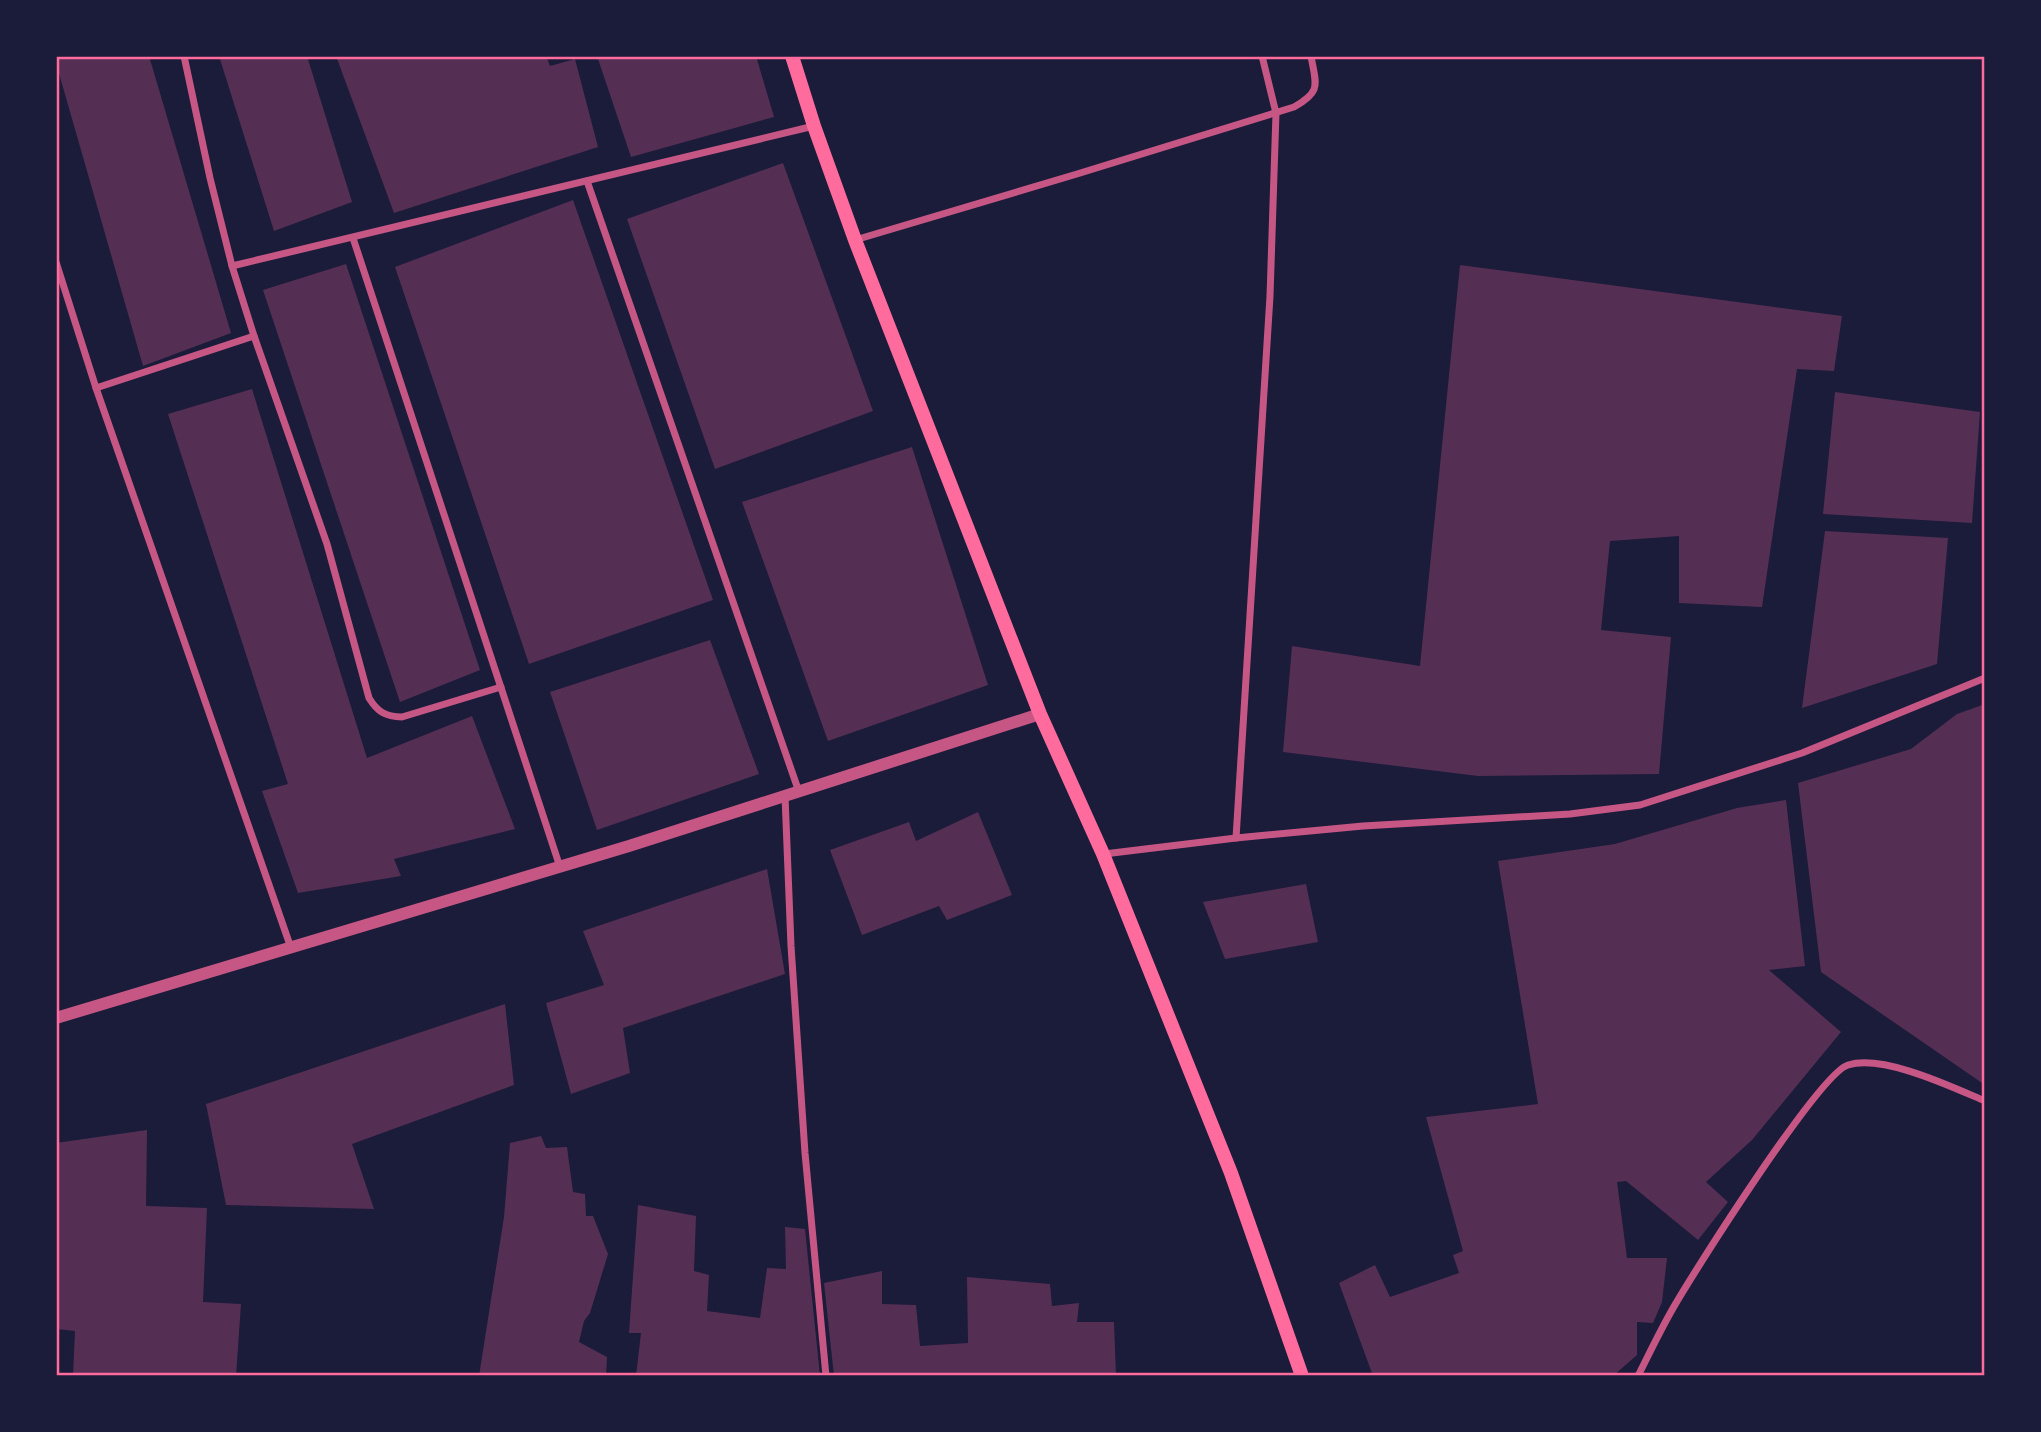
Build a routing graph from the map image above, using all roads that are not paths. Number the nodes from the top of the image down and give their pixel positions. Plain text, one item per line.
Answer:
1 (184, 56) edge
2 (792, 56) edge
3 (1262, 56) edge
4 (1311, 56) edge
5 (1276, 113) junction
6 (814, 126) junction
7 (587, 181) junction
8 (353, 238) junction
9 (855, 240) junction
10 (56, 262) edge
11 (232, 266) junction
12 (254, 336) junction
13 (96, 388) junction
14 (1985, 678) edge
15 (501, 687) junction
16 (1040, 714) junction
17 (799, 792) junction
18 (785, 796) junction
19 (1236, 838) junction
20 (1103, 854) junction
21 (560, 867) junction
22 (291, 948) junction
23 (56, 1018) edge
24 (1985, 1101) edge
25 (827, 1376) edge
26 (1302, 1376) edge
27 (1638, 1376) edge

1 - 11 street
2 - 6 main road
3 - 5 street
4 - 5 street
5 - 9 street
5 - 19 street
6 - 7 street
6 - 9 main road
7 - 8 street
7 - 17 street
8 - 11 street
8 - 15 street
9 - 16 main road
10 - 13 street
11 - 12 street
12 - 13 street
12 - 15 street
13 - 22 street
14 - 19 street
15 - 21 street
16 - 17 street
16 - 20 main road
17 - 18 street
18 - 21 street
18 - 25 street
19 - 20 street
20 - 26 main road
21 - 22 street
22 - 23 street
24 - 27 street

